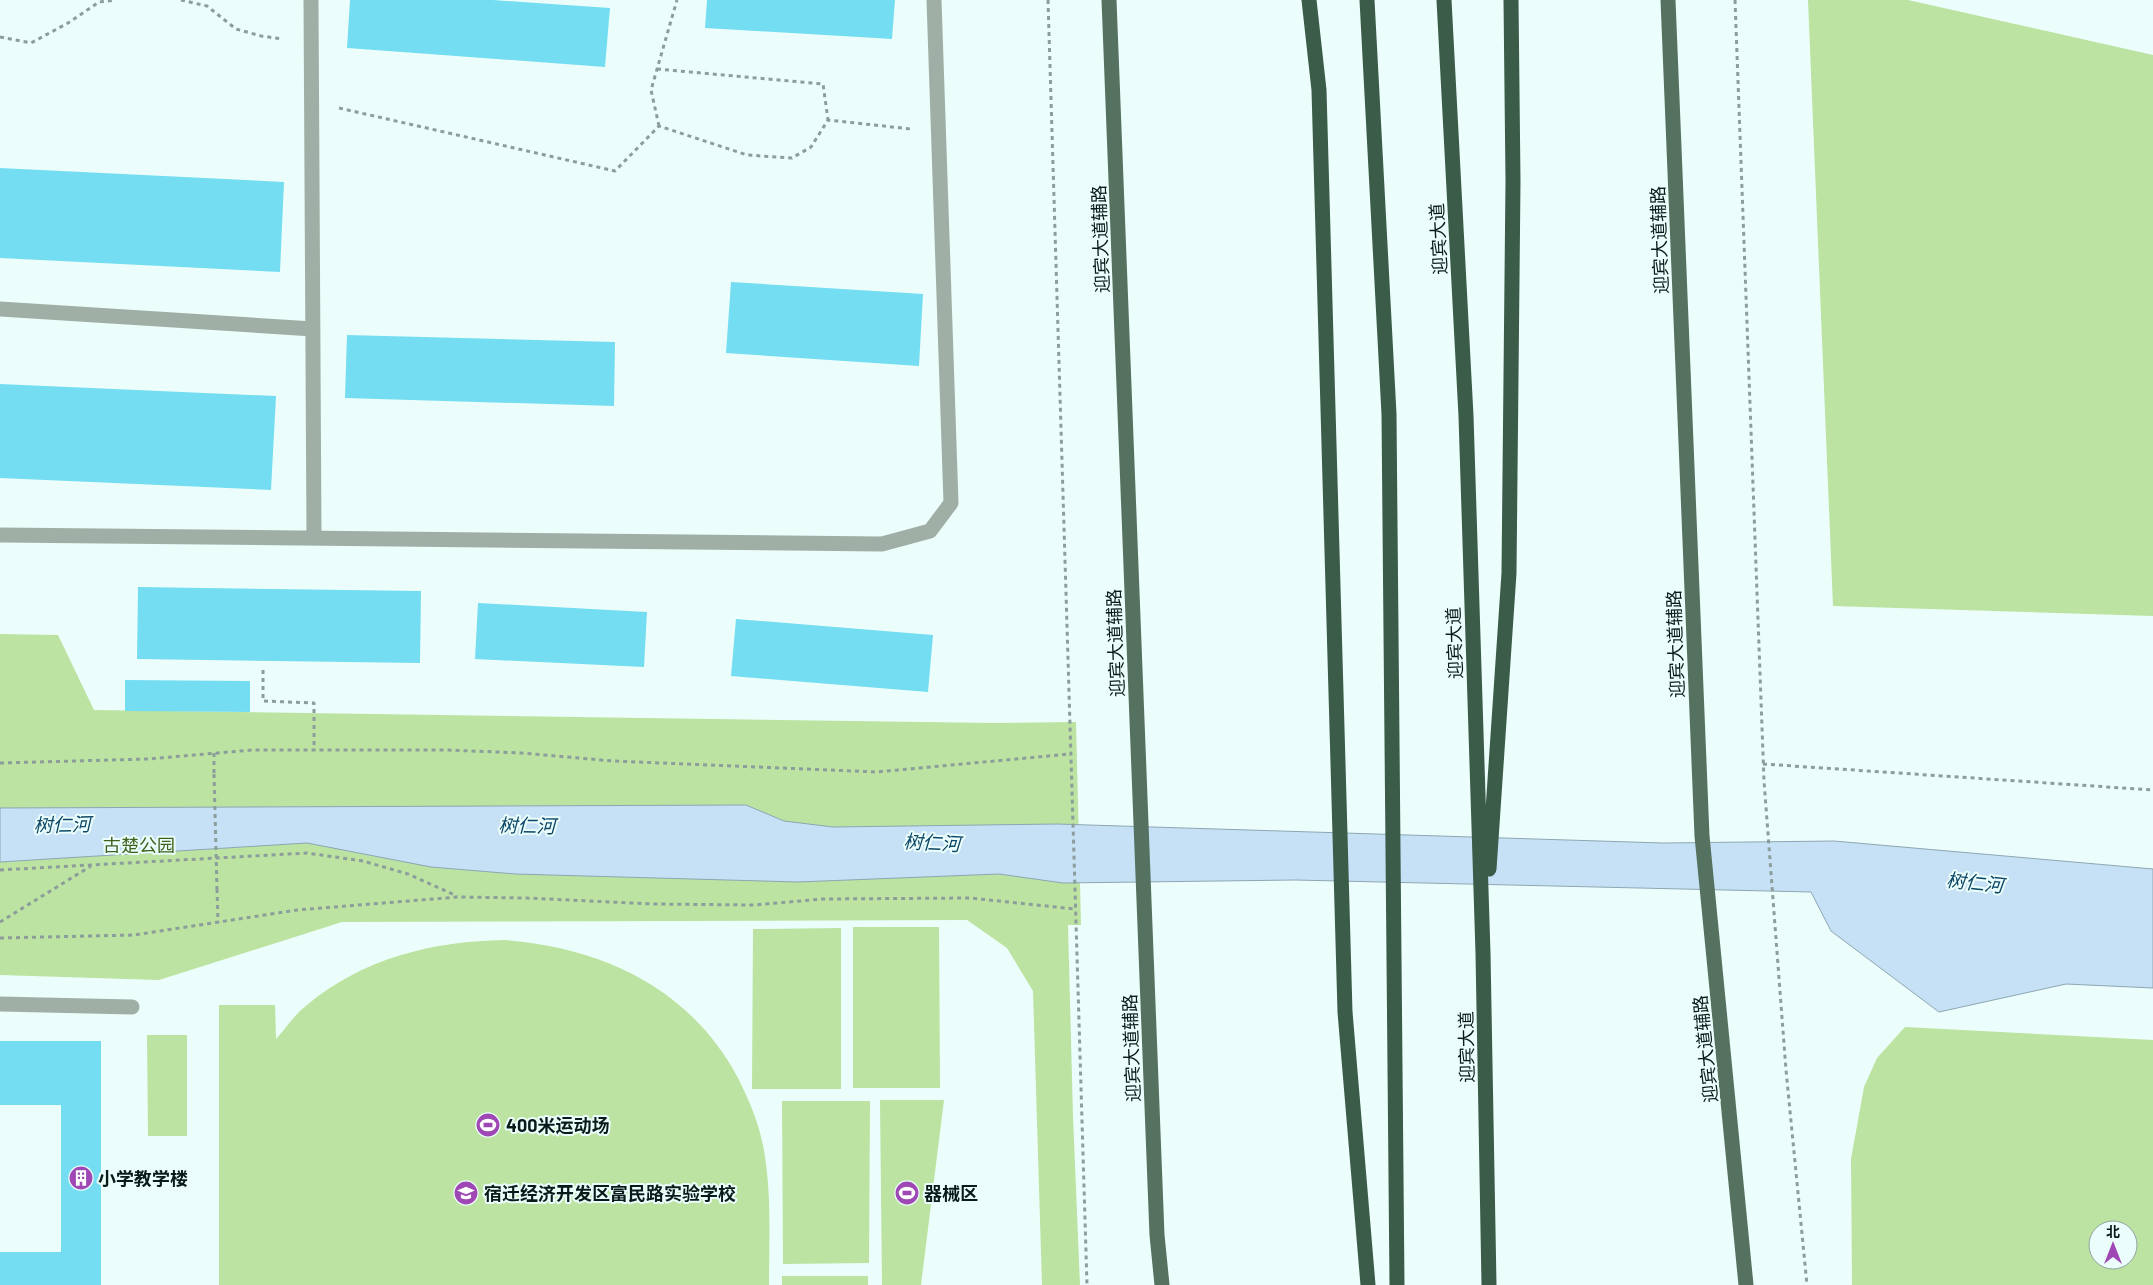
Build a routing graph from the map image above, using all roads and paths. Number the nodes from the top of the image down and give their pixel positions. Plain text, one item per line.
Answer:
1 (115, 0) edge
2 (181, 0) edge
3 (311, 0) edge
4 (677, 0) edge
5 (934, 0) edge
6 (1048, 0) edge
7 (1110, 0) edge
8 (1309, 0) edge
9 (1367, 0) edge
10 (1444, 0) edge
11 (1511, 0) edge
12 (1668, 0) edge
13 (1735, 0) edge
14 (0, 37) edge
15 (311, 42) junction
16 (657, 69) junction
17 (312, 101) junction
18 (828, 120) junction
19 (659, 126) junction
20 (939, 132) junction
21 (0, 309) edge
22 (313, 329) junction
23 (0, 535) edge
24 (314, 538) junction
25 (263, 670) dead end
26 (314, 750) junction
27 (214, 753) junction
28 (1070, 754) junction
29 (0, 763) edge
30 (1764, 764) junction
31 (2153, 790) edge
32 (92, 865) junction
33 (0, 870) edge
34 (458, 897) junction
35 (1075, 909) junction
36 (0, 922) edge
37 (218, 922) junction
38 (0, 938) edge
39 (1484, 953) junction
40 (0, 1004) edge
41 (132, 1007) dead end
42 (1087, 1285) edge
43 (1162, 1285) edge
44 (1368, 1285) edge
45 (1397, 1285) edge
46 (1489, 1285) edge
47 (1746, 1285) edge
48 (1807, 1285) edge

1 - 14 path
2 - 15 path
3 - 15 lane
4 - 16 path
5 - 20 lane
6 - 28 path
7 - 43 main road, 迎宾大道辅路
8 - 44 highway
9 - 45 highway
10 - 39 highway, 迎宾大道
11 - 39 highway
12 - 47 main road, 迎宾大道辅路
13 - 30 path
15 - 17 lane
16 - 18 path
16 - 19 path
17 - 19 path
17 - 22 lane
18 - 19 path
18 - 20 path
20 - 24 lane
21 - 22 lane
22 - 24 lane
23 - 24 lane
25 - 26 path
26 - 27 path
26 - 28 path
27 - 29 path
27 - 37 path, bridge
28 - 35 path
30 - 31 path
30 - 48 path
32 - 33 path
32 - 34 path
32 - 36 path
34 - 35 path
34 - 37 path
35 - 42 path
37 - 38 path
39 - 46 highway, 迎宾大道
40 - 41 lane

